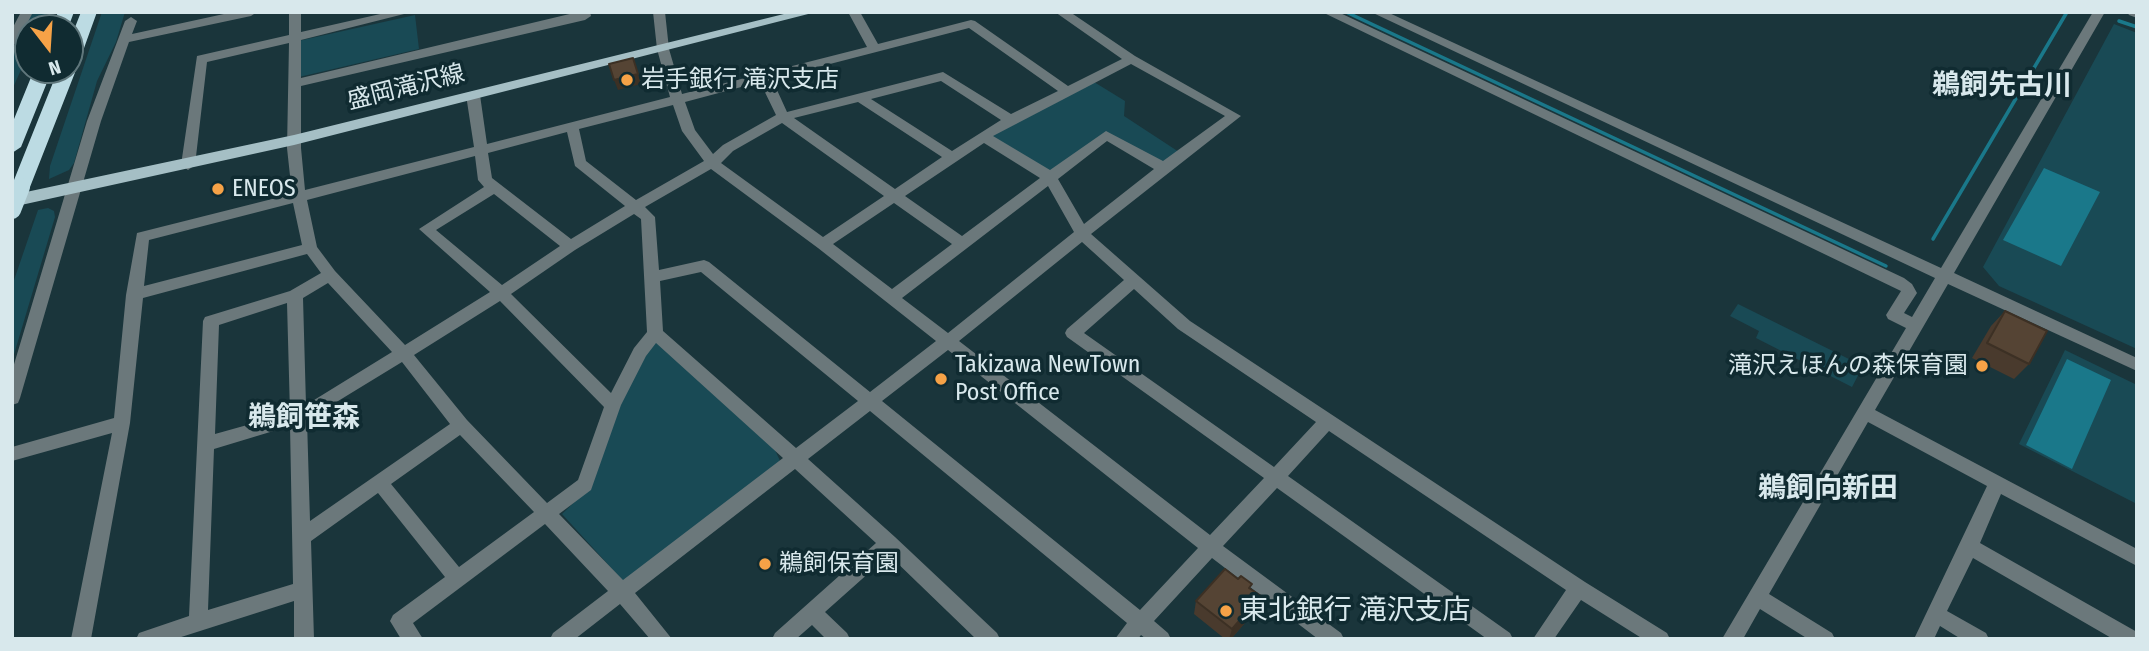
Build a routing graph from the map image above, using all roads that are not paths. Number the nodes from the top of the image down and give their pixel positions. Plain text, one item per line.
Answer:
1 (27, 12) edge
2 (251, 12) edge
3 (295, 12) edge
4 (406, 12) edge
5 (584, 12) edge
6 (659, 12) edge
7 (808, 12) edge
8 (854, 12) edge
9 (1061, 12) edge
10 (1328, 12) edge
11 (1377, 12) edge
12 (2099, 12) edge
13 (131, 21) dead end
14 (295, 38) junction
15 (126, 39) junction
16 (12, 42) edge
17 (874, 49) junction
18 (663, 50) junction
19 (1131, 59) junction
20 (764, 77) junction
21 (37, 84) edge
22 (61, 84) edge
23 (293, 84) junction
24 (1068, 92) junction
25 (473, 95) junction
26 (861, 97) junction
27 (677, 99) junction
28 (783, 117) junction
29 (1011, 120) junction
30 (572, 126) junction
31 (983, 136) junction
32 (294, 140) junction
33 (12, 147) edge
34 (480, 149) junction
35 (952, 157) junction
36 (712, 163) junction
37 (188, 165) junction
38 (1164, 167) junction
39 (1050, 177) junction
40 (495, 187) junction
41 (76, 188) junction
42 (17, 194) edge
43 (894, 195) junction
44 (299, 197) junction
45 (638, 207) junction
46 (12, 210) edge
47 (1082, 234) junction
48 (823, 244) junction
49 (962, 244) junction
50 (570, 246) junction
51 (310, 248) junction
52 (330, 275) junction
53 (654, 277) junction
54 (1945, 277) junction
55 (1134, 280) junction
56 (501, 293) junction
57 (134, 295) junction
58 (295, 295) junction
59 (891, 298) junction
60 (1916, 326) junction
61 (656, 333) junction
62 (947, 342) junction
63 (400, 353) junction
64 (2137, 366) edge
65 (12, 398) edge
66 (871, 401) junction
67 (613, 405) junction
68 (1866, 413) junction
69 (298, 416) junction
70 (1328, 421) junction
71 (121, 423) junction
72 (461, 425) junction
73 (206, 444) junction
74 (12, 454) edge
75 (794, 459) junction
76 (1278, 476) junction
77 (379, 482) junction
78 (1997, 484) junction
79 (547, 512) junction
80 (300, 538) junction
81 (889, 543) junction
82 (1969, 546) junction
83 (1212, 548) junction
84 (2137, 558) edge
85 (457, 578) junction
86 (1578, 588) junction
87 (303, 589) junction
88 (622, 592) junction
89 (1756, 596) junction
90 (811, 612) junction
91 (1936, 614) junction
92 (198, 622) junction
93 (1140, 622) junction
94 (81, 639) edge
95 (146, 639) edge
96 (304, 639) edge
97 (413, 639) edge
98 (559, 639) edge
99 (662, 639) edge
100 (782, 639) edge
101 (840, 639) edge
102 (990, 639) edge
103 (1125, 639) edge
104 (1161, 639) edge
105 (1334, 639) edge
106 (1503, 639) edge
107 (1543, 639) edge
108 (1660, 639) edge
109 (1732, 639) edge
110 (1825, 639) edge
111 (1924, 639) edge
112 (1979, 639) edge
113 (2131, 639) edge

1 - 16 street
2 - 15 street
3 - 14 street
4 - 14 street
5 - 23 street
6 - 18 street
7 - 18 main road, 盛岡滝沢線
8 - 17 street
9 - 19 street
10 - 60 street
11 - 54 street
12 - 54 street
13 - 15 street
14 - 23 street
14 - 37 street
15 - 41 street
17 - 20 street
17 - 24 street
18 - 25 main road, 盛岡滝沢線
18 - 27 street
19 - 24 street
19 - 38 street
20 - 27 street
20 - 28 street
21 - 33 highway
22 - 42 highway
23 - 32 street
24 - 29 street
25 - 32 main road, 盛岡滝沢線
25 - 34 street
26 - 28 street
26 - 29 street
26 - 35 street
27 - 30 street
27 - 36 street
28 - 36 street
28 - 43 street
29 - 31 street
30 - 34 street
30 - 45 street
31 - 35 street
31 - 39 street
32 - 37 main road, 盛岡滝沢線
32 - 44 street
34 - 40 street
34 - 44 street
35 - 43 street
36 - 45 street
36 - 48 street
37 - 41 main road, 盛岡滝沢線
38 - 39 street
38 - 47 street
39 - 47 street
39 - 49 street
40 - 50 street
40 - 56 street
41 - 42 main road, 盛岡滝沢線
41 - 65 street
42 - 46 highway, bridge
43 - 48 street
43 - 49 street
44 - 51 street
44 - 57 street
45 - 50 street
45 - 53 street
47 - 55 street
47 - 62 street
48 - 59 street
49 - 59 street
50 - 56 street
51 - 52 street
51 - 57 street
52 - 58 street
52 - 63 street
53 - 61 street
53 - 66 street
54 - 60 street
54 - 64 street
55 - 70 street
55 - 76 street
56 - 63 street
56 - 67 street
57 - 71 street
58 - 69 street
58 - 73 street
59 - 62 street
60 - 68 street
61 - 67 street
61 - 75 street
62 - 66 street
62 - 83 street
63 - 69 street
63 - 72 street
66 - 75 street
66 - 93 street
67 - 79 street
68 - 78 street
68 - 89 street
69 - 73 street
69 - 80 street
70 - 76 street
70 - 86 street
71 - 74 street
71 - 94 street
72 - 77 street
72 - 79 street
73 - 92 street
75 - 81 street
75 - 88 street
76 - 83 street
76 - 106 street
77 - 80 street
77 - 85 street
78 - 82 street
78 - 84 street
79 - 85 street
79 - 88 street
80 - 87 street
81 - 90 street
81 - 102 street
82 - 91 street
82 - 113 street
83 - 93 street
83 - 105 street
85 - 97 street
86 - 107 street
86 - 108 street
87 - 92 street
87 - 96 street
88 - 98 street
88 - 99 street
89 - 109 street
89 - 110 street
90 - 100 street
90 - 101 street
91 - 111 street
91 - 112 street
92 - 95 street
93 - 103 street
93 - 104 street

